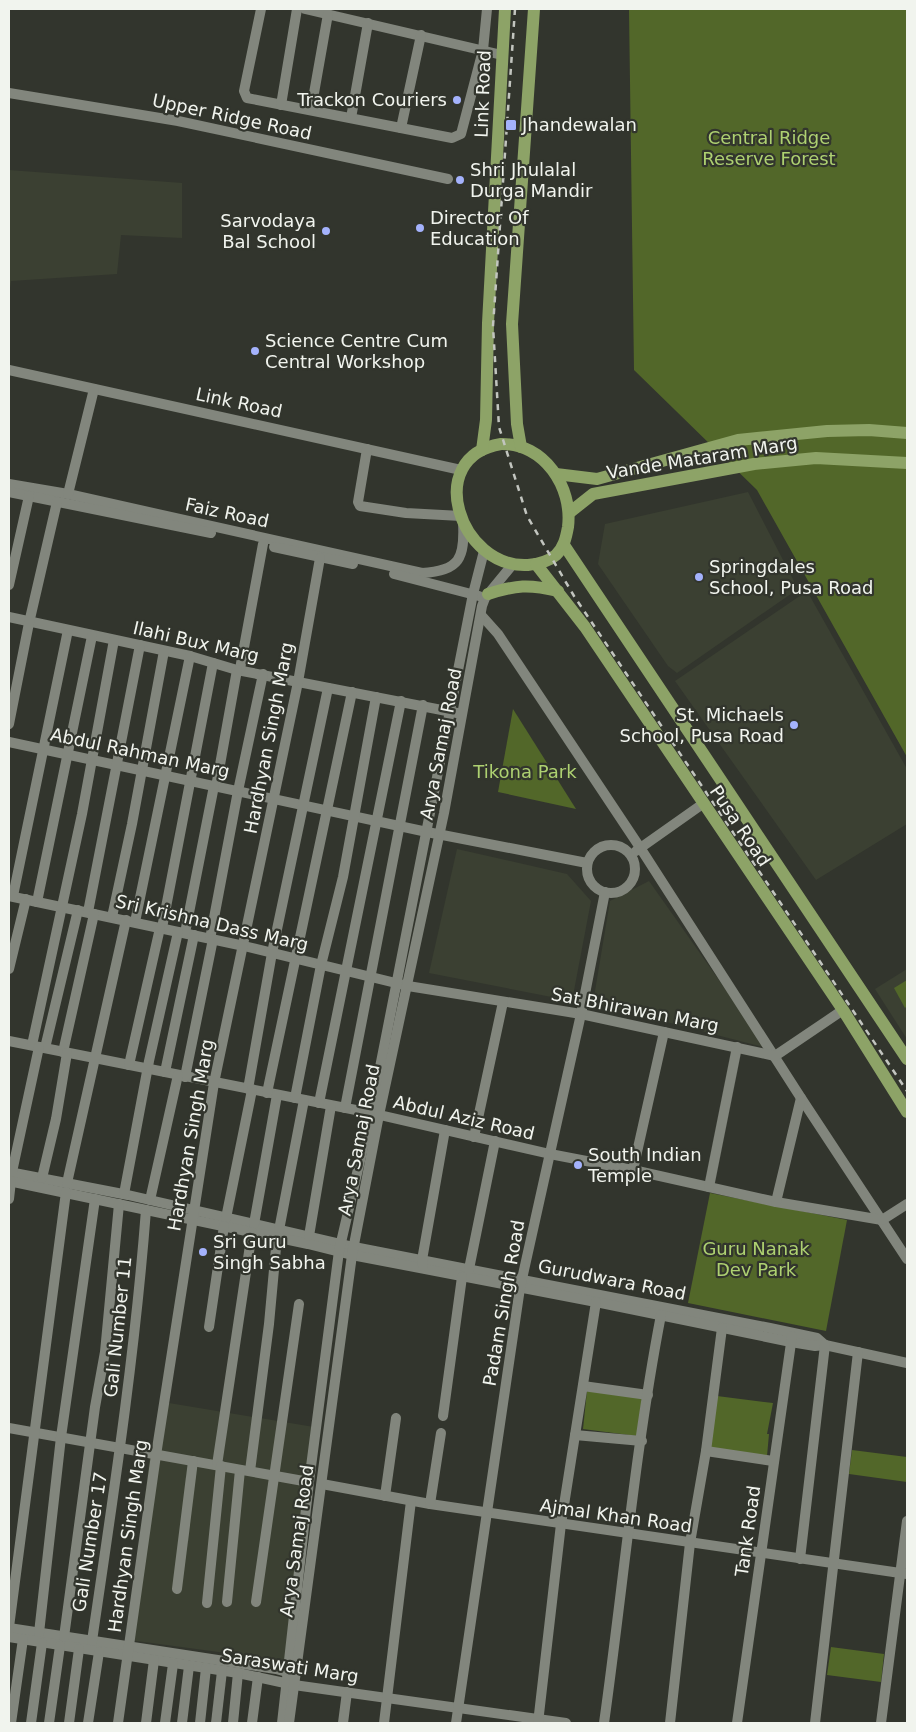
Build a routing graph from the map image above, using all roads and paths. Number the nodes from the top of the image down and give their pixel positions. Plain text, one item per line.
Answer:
1 (261, 9) edge
2 (297, 9) edge
3 (306, 9) edge
4 (487, 9) edge
5 (505, 9) edge
6 (534, 9) edge
7 (328, 14) junction
8 (368, 23) junction
9 (421, 35) junction
10 (483, 50) junction
11 (502, 55) junction
12 (9, 93) edge
13 (281, 105) junction
14 (311, 110) junction
15 (351, 118) junction
16 (401, 128) junction
17 (448, 179) dead end
18 (9, 370) edge
19 (94, 389) junction
20 (907, 433) edge
21 (521, 447) junction
22 (367, 449) junction
23 (482, 450) junction
24 (907, 463) edge
25 (462, 470) junction
26 (556, 474) junction
27 (9, 484) edge
28 (9, 492) edge
29 (68, 494) junction
30 (29, 496) junction
31 (57, 502) junction
32 (568, 513) junction
33 (462, 519) junction
34 (262, 544) junction
35 (564, 545) junction
36 (484, 551) junction
37 (320, 558) junction
38 (513, 564) junction
39 (536, 564) junction
40 (9, 585) edge
41 (474, 591) junction
42 (558, 591) junction
43 (486, 596) junction
44 (481, 615) junction
45 (9, 618) edge
46 (29, 623) junction
47 (68, 630) junction
48 (92, 636) junction
49 (114, 640) junction
50 (140, 645) junction
51 (164, 651) junction
52 (190, 656) junction
53 (213, 663) junction
54 (238, 670) junction
55 (263, 674) junction
56 (298, 682) junction
57 (328, 688) junction
58 (352, 692) junction
59 (376, 697) junction
60 (401, 701) junction
61 (423, 705) junction
62 (451, 712) junction
63 (464, 714) junction
64 (9, 724) edge
65 (9, 742) edge
66 (43, 748) junction
67 (69, 755) junction
68 (93, 760) junction
69 (117, 765) junction
70 (141, 770) junction
71 (166, 776) junction
72 (190, 781) junction
73 (215, 786) junction
74 (238, 791) junction
75 (274, 800) junction
76 (704, 803) junction
77 (303, 806) junction
78 (327, 811) junction
79 (353, 816) junction
80 (378, 822) junction
81 (400, 826) junction
82 (427, 832) junction
83 (440, 835) junction
84 (640, 849) junction
85 (631, 855) junction
86 (587, 863) junction
87 (605, 892) junction
88 (11, 896) edge
89 (26, 899) junction
90 (37, 902) junction
91 (62, 906) junction
92 (87, 912) junction
93 (112, 917) junction
94 (131, 922) junction
95 (161, 928) junction
96 (186, 934) junction
97 (211, 939) junction
98 (244, 946) junction
99 (272, 954) junction
100 (297, 959) junction
101 (322, 965) junction
102 (9, 969) edge
103 (348, 970) junction
104 (370, 976) junction
105 (403, 985) junction
106 (503, 1002) junction
107 (843, 1010) junction
108 (581, 1014) junction
109 (664, 1032) junction
110 (9, 1041) edge
111 (39, 1047) junction
112 (737, 1047) junction
113 (65, 1053) junction
114 (776, 1056) junction
115 (96, 1059) junction
116 (907, 1059) edge
117 (129, 1065) junction
118 (148, 1068) junction
119 (165, 1072) junction
120 (182, 1076) junction
121 (214, 1083) junction
122 (250, 1090) junction
123 (272, 1094) junction
124 (801, 1098) junction
125 (300, 1099) junction
126 (319, 1103) junction
127 (331, 1106) junction
128 (345, 1108) junction
129 (907, 1112) edge
130 (375, 1114) junction
131 (445, 1130) junction
132 (474, 1137) junction
133 (495, 1141) junction
134 (550, 1154) junction
135 (633, 1170) junction
136 (10, 1176) edge
137 (42, 1178) junction
138 (709, 1187) junction
139 (67, 1188) junction
140 (124, 1194) junction
141 (9, 1199) edge
142 (95, 1199) junction
143 (776, 1202) junction
144 (119, 1204) junction
145 (907, 1204) edge
146 (148, 1205) junction
147 (193, 1215) junction
148 (882, 1220) junction
149 (225, 1222) junction
150 (253, 1228) junction
151 (278, 1234) junction
152 (309, 1236) junction
153 (339, 1247) junction
154 (353, 1251) junction
155 (907, 1259) edge
156 (423, 1265) junction
157 (465, 1273) junction
158 (521, 1284) junction
159 (596, 1302) junction
160 (299, 1304) dead end
161 (661, 1315) junction
162 (209, 1327) dead end
163 (722, 1328) junction
164 (792, 1338) junction
165 (825, 1345) junction
166 (858, 1352) junction
167 (907, 1363) edge
168 (583, 1386) junction
169 (648, 1394) junction
170 (443, 1416) dead end
171 (396, 1418) dead end
172 (9, 1430) edge
173 (36, 1432) junction
174 (441, 1433) dead end
175 (575, 1435) junction
176 (61, 1437) junction
177 (90, 1441) junction
178 (642, 1441) junction
179 (120, 1448) junction
180 (706, 1451) junction
181 (156, 1454) junction
182 (193, 1461) junction
183 (773, 1461) junction
184 (219, 1466) junction
185 (245, 1471) junction
186 (273, 1476) junction
187 (309, 1482) junction
188 (322, 1484) junction
189 (385, 1496) junction
190 (411, 1501) junction
191 (430, 1504) junction
192 (488, 1513) junction
193 (907, 1521) edge
194 (561, 1524) junction
195 (627, 1533) junction
196 (690, 1543) junction
197 (761, 1554) junction
198 (800, 1559) junction
199 (834, 1564) junction
200 (904, 1574) edge
201 (177, 1589) dead end
202 (227, 1602) dead end
203 (256, 1602) dead end
204 (207, 1604) dead end
205 (9, 1627) edge
206 (9, 1637) edge
207 (40, 1638) junction
208 (23, 1639) junction
209 (62, 1641) junction
210 (92, 1641) junction
211 (79, 1648) junction
212 (99, 1652) junction
213 (128, 1652) junction
214 (154, 1660) junction
215 (173, 1664) junction
216 (189, 1666) junction
217 (206, 1668) junction
218 (222, 1671) junction
219 (238, 1673) junction
220 (258, 1677) junction
221 (292, 1679) junction
222 (347, 1692) junction
223 (388, 1698) junction
224 (458, 1708) junction
225 (539, 1721) edge
226 (11, 1723) edge
227 (31, 1723) edge
228 (50, 1723) edge
229 (69, 1723) edge
230 (88, 1723) edge
231 (118, 1723) edge
232 (146, 1723) edge
233 (166, 1723) edge
234 (182, 1723) edge
235 (200, 1723) edge
236 (216, 1723) edge
237 (233, 1723) edge
238 (252, 1723) edge
239 (282, 1723) edge
240 (289, 1723) edge
241 (343, 1723) edge
242 (384, 1723) edge
243 (456, 1723) edge
244 (566, 1723) edge
245 (604, 1723) edge
246 (670, 1723) edge
247 (737, 1723) edge
248 (815, 1723) edge
249 (881, 1723) edge

1 - 13 street
2 - 13 street
3 - 7 street
4 - 10 street
5 - 11 main road, Link Road
6 - 21 main road
7 - 8 street
7 - 14 street
8 - 9 street
8 - 15 street
9 - 10 street
9 - 16 street
10 - 11 street
10 - 16 street
11 - 23 main road, Link Road
12 - 17 street, Upper Ridge Road
13 - 14 street
14 - 15 street
15 - 16 street
18 - 19 street, Link Road
19 - 22 street, Link Road
19 - 29 street
20 - 26 main road, Vande Mataram Marg
21 - 23 main road
21 - 26 main road
22 - 25 street, Link Road
22 - 33 street
23 - 25 main road
24 - 32 main road, Vande Mataram Marg
25 - 33 main road
26 - 32 main road
27 - 29 street, Faiz Road
28 - 30 street
29 - 33 street, Faiz Road
30 - 31 street
30 - 40 street
31 - 34 street
31 - 46 street
32 - 35 main road
33 - 36 main road
34 - 37 street
34 - 54 street
35 - 39 main road
35 - 116 main road, Pusa Road
36 - 38 main road
36 - 41 street
37 - 41 street
37 - 56 street, Hardhyan Singh Marg
38 - 39 main road
38 - 43 street
39 - 42 main road, Pusa Road
41 - 43 street
41 - 62 street
42 - 43 main road
42 - 76 main road, Pusa Road
43 - 44 street, Arya Samaj Road
44 - 63 street, Arya Samaj Road
44 - 84 street
45 - 46 street, Ilahi Bux Marg
46 - 47 street, Ilahi Bux Marg
46 - 64 street
47 - 48 street, Ilahi Bux Marg
47 - 66 street
48 - 49 street, Ilahi Bux Marg
48 - 67 street
49 - 50 street, Ilahi Bux Marg
49 - 68 street
50 - 51 street, Ilahi Bux Marg
50 - 69 street
51 - 52 street, Ilahi Bux Marg
51 - 70 street
52 - 53 street, Ilahi Bux Marg
52 - 71 street
53 - 54 street, Ilahi Bux Marg
53 - 72 street
54 - 55 street, Ilahi Bux Marg
54 - 73 street
55 - 56 street, Ilahi Bux Marg
55 - 74 street, Gali Number 11
56 - 57 street, Ilahi Bux Marg
56 - 75 street, Hardhyan Singh Marg
57 - 58 street, Ilahi Bux Marg
57 - 77 street
58 - 59 street, Ilahi Bux Marg
58 - 78 street
59 - 60 street, Ilahi Bux Marg
59 - 79 street
60 - 61 street, Ilahi Bux Marg
60 - 80 street
61 - 62 street, Ilahi Bux Marg
61 - 81 street
62 - 63 street, Ilahi Bux Marg
62 - 82 street
63 - 83 street, Arya Samaj Road
65 - 66 street, Abdul Rahman Marg
66 - 67 street, Abdul Rahman Marg
66 - 88 street
67 - 68 street, Abdul Rahman Marg
67 - 90 street
68 - 69 street, Abdul Rahman Marg
68 - 91 street
69 - 70 street, Abdul Rahman Marg
69 - 92 street
70 - 71 street, Abdul Rahman Marg
70 - 93 street
71 - 72 street, Abdul Rahman Marg
71 - 94 street
72 - 73 street, Abdul Rahman Marg
72 - 95 street
73 - 74 street, Abdul Rahman Marg
73 - 96 street
74 - 75 street, Abdul Rahman Marg
74 - 97 street, Gali Number 11
75 - 77 street, Abdul Rahman Marg
75 - 98 street, Hardhyan Singh Marg
76 - 84 street
76 - 107 main road, Pusa Road
77 - 78 street, Abdul Rahman Marg
77 - 99 street
78 - 79 street, Abdul Rahman Marg
78 - 100 street
79 - 80 street, Abdul Rahman Marg
79 - 101 street
80 - 81 street, Abdul Rahman Marg
80 - 103 street
81 - 82 street, Abdul Rahman Marg
81 - 104 street
82 - 83 street, Abdul Rahman Marg
82 - 105 street
83 - 86 street, Abdul Rahman Marg
83 - 105 street, Arya Samaj Road
84 - 85 street
84 - 114 street
85 - 86 street
85 - 87 street
86 - 87 street
87 - 108 street, Padam Singh Road
88 - 89 street, Sri Krishna Dass Marg
89 - 90 street, Sri Krishna Dass Marg
89 - 102 street
90 - 91 street, Sri Krishna Dass Marg
91 - 92 street, Sri Krishna Dass Marg
91 - 111 street
92 - 93 street, Sri Krishna Dass Marg
92 - 111 street
92 - 113 street
93 - 94 street, Sri Krishna Dass Marg
94 - 95 street, Sri Krishna Dass Marg
94 - 115 street
95 - 96 street, Sri Krishna Dass Marg
95 - 117 street
96 - 97 street, Sri Krishna Dass Marg
96 - 118 street
96 - 119 street
97 - 98 street, Sri Krishna Dass Marg
97 - 120 street, Gali Number 11
98 - 99 street, Sri Krishna Dass Marg
98 - 121 street, Hardhyan Singh Marg
99 - 100 street, Sri Krishna Dass Marg
99 - 122 street
100 - 101 street, Sri Krishna Dass Marg
100 - 123 street
101 - 103 street, Sri Krishna Dass Marg
101 - 125 street
103 - 104 street, Sri Krishna Dass Marg
103 - 126 street
104 - 105 street, Sri Krishna Dass Marg
104 - 128 street
105 - 106 street, Sat Bhirawan Marg
105 - 130 street, Arya Samaj Road
106 - 108 street, Sat Bhirawan Marg
106 - 132 street
107 - 114 street
107 - 129 main road, Pusa Road
108 - 109 street, Sat Bhirawan Marg
108 - 134 street, Padam Singh Road
109 - 112 street, Sat Bhirawan Marg
109 - 135 street
110 - 111 street, Abdul Aziz Road
111 - 113 street, Abdul Aziz Road
111 - 136 street
112 - 114 street, Sat Bhirawan Marg
112 - 138 street
113 - 115 street, Abdul Aziz Road
113 - 137 street
114 - 124 street
115 - 117 street, Abdul Aziz Road
115 - 139 street
117 - 118 street, Abdul Aziz Road
118 - 119 street, Abdul Aziz Road
118 - 140 street
119 - 120 street, Abdul Aziz Road
120 - 121 street, Abdul Aziz Road
120 - 146 street, Gali Number 11
121 - 122 street, Abdul Aziz Road
121 - 147 street, Hardhyan Singh Marg
122 - 123 street, Abdul Aziz Road
122 - 149 street
123 - 125 street, Abdul Aziz Road
123 - 150 street
124 - 143 street
124 - 148 street
125 - 126 street, Abdul Aziz Road
125 - 151 street
126 - 127 street, Abdul Aziz Road
127 - 128 street, Abdul Aziz Road
127 - 152 street
128 - 130 street, Abdul Aziz Road
130 - 131 street, Abdul Aziz Road
130 - 153 street
130 - 154 street, Arya Samaj Road
131 - 132 street, Abdul Aziz Road
131 - 156 street
132 - 133 street, Abdul Aziz Road
133 - 134 street, Abdul Aziz Road
133 - 157 street
134 - 135 street, Abdul Aziz Road
134 - 158 street, Padam Singh Road
135 - 138 street, Abdul Aziz Road
136 - 137 street, Gurudwara Road
136 - 139 street, Gurudwara Road
136 - 141 street
137 - 139 street, Gurudwara Road
138 - 143 street, Abdul Aziz Road
139 - 140 street, Gurudwara Road
139 - 142 street, Gurudwara Road
139 - 173 street
140 - 146 street, Gurudwara Road
142 - 144 street, Gurudwara Road
142 - 176 street
143 - 148 street, Abdul Aziz Road
144 - 146 street, Gurudwara Road
144 - 177 street
145 - 148 street
146 - 147 street, Gurudwara Road
146 - 179 street, Gali Number 11
147 - 149 street, Gurudwara Road
147 - 181 street, Hardhyan Singh Marg
148 - 155 street
149 - 150 street, Gurudwara Road
149 - 162 street
150 - 151 street, Gurudwara Road
150 - 184 street
151 - 152 street, Gurudwara Road
151 - 153 street, Gurudwara Road
151 - 185 street
152 - 153 street, Gurudwara Road
153 - 154 street, Gurudwara Road
153 - 187 street
154 - 156 street, Gurudwara Road
154 - 188 street, Arya Samaj Road
156 - 157 street, Gurudwara Road
157 - 158 street, Gurudwara Road
157 - 170 street
158 - 159 street, Gurudwara Road
158 - 164 street, Gurudwara Road
158 - 192 street, Padam Singh Road
159 - 161 street, Gurudwara Road
159 - 168 street
160 - 186 street
161 - 163 street, Gurudwara Road
161 - 169 street
163 - 164 street, Gurudwara Road
163 - 180 street
164 - 165 street, Gurudwara Road
164 - 183 street, Tank Road
165 - 166 street, Gurudwara Road
165 - 198 street
166 - 167 street, Gurudwara Road
166 - 199 street
168 - 169 street
168 - 175 street
169 - 178 street
171 - 189 street
172 - 173 street
173 - 176 street
173 - 205 street
174 - 191 street
175 - 178 street
175 - 194 street
176 - 177 street
176 - 207 street
177 - 179 street
177 - 209 street
178 - 195 street
179 - 181 street
179 - 210 street, Gali Number 17
180 - 183 street
180 - 196 street
181 - 182 street
181 - 213 street, Hardhyan Singh Marg
182 - 184 street
182 - 201 street
183 - 197 street, Tank Road
184 - 185 street
184 - 204 street
185 - 186 street
185 - 202 street
186 - 187 street
186 - 203 street
187 - 221 street
188 - 189 street, Ajmal Khan Road
188 - 221 street, Arya Samaj Road
189 - 190 street, Ajmal Khan Road
190 - 191 street, Ajmal Khan Road
190 - 223 street
191 - 192 street, Ajmal Khan Road
192 - 194 street, Ajmal Khan Road
192 - 224 street, Padam Singh Road
193 - 200 street
194 - 195 street, Ajmal Khan Road
194 - 225 street
195 - 196 street, Ajmal Khan Road
195 - 245 street
196 - 197 street, Ajmal Khan Road
196 - 246 street
197 - 198 street, Ajmal Khan Road
197 - 247 street, Tank Road
198 - 199 street, Ajmal Khan Road
199 - 200 street, Ajmal Khan Road
199 - 248 street
200 - 249 street
205 - 207 street, Saraswati Marg
206 - 208 street, Saraswati Marg
207 - 208 street, Saraswati Marg
207 - 209 street, Saraswati Marg
207 - 227 street
208 - 226 street
209 - 210 street, Saraswati Marg
209 - 211 street, Saraswati Marg
209 - 228 street
210 - 213 street, Saraswati Marg
211 - 212 street, Saraswati Marg
211 - 229 street
212 - 213 street, Saraswati Marg
212 - 230 street
213 - 214 street, Saraswati Marg
213 - 221 street, Saraswati Marg
213 - 231 street, Hardhyan Singh Marg
214 - 215 street, Saraswati Marg
214 - 232 street
215 - 216 street, Saraswati Marg
215 - 233 street
216 - 217 street, Saraswati Marg
216 - 234 street
217 - 218 street, Saraswati Marg
217 - 235 street
218 - 219 street, Saraswati Marg
218 - 236 street
219 - 220 street, Saraswati Marg
219 - 237 street
220 - 221 street, Saraswati Marg
220 - 238 street
221 - 222 street, Saraswati Marg
221 - 239 street
221 - 240 street, Arya Samaj Road
222 - 223 street, Saraswati Marg
222 - 241 street
223 - 224 street, Saraswati Marg
223 - 242 street
224 - 225 street, Saraswati Marg
224 - 243 street, Padam Singh Road
225 - 244 street, Saraswati Marg

